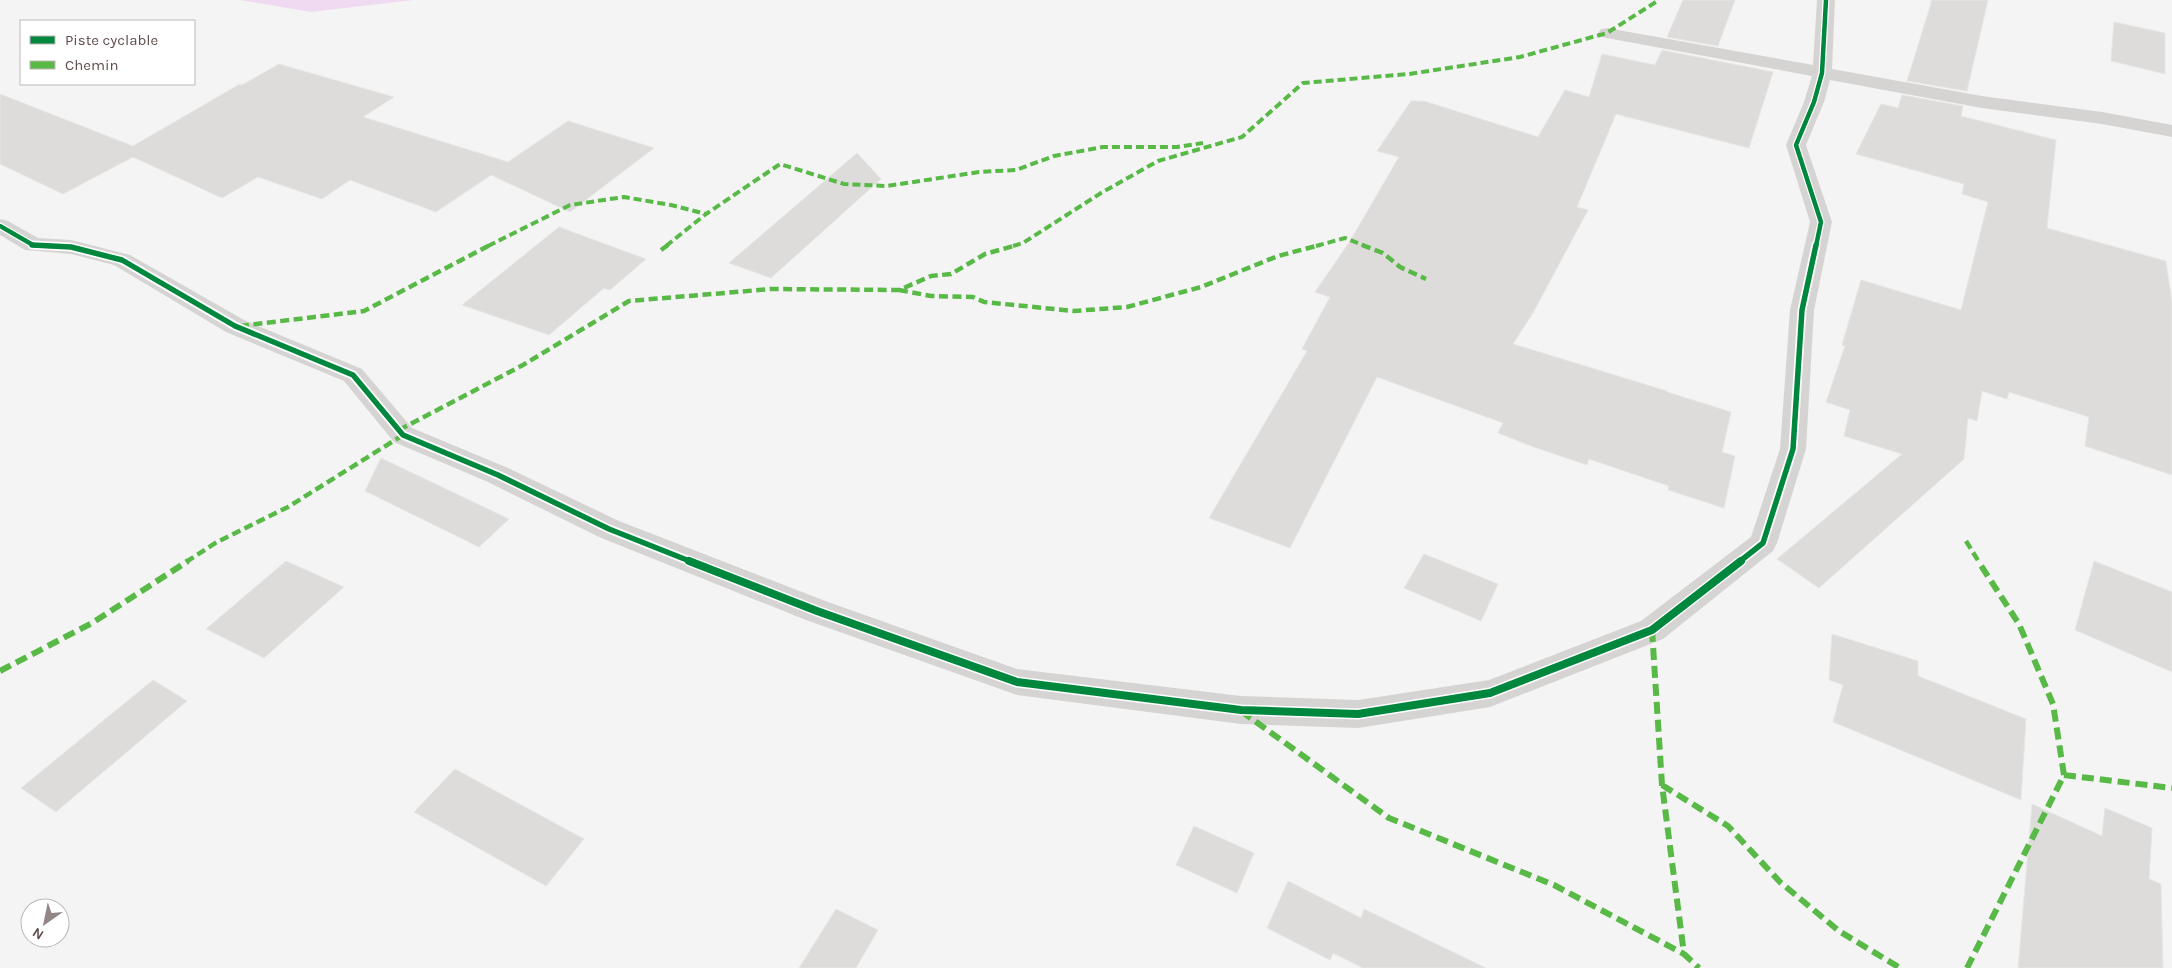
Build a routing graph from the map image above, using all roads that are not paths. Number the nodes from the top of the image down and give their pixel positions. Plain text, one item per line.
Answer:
1 (1826, 0) edge
2 (1608, 33) dead end
3 (1822, 73) junction
4 (2172, 131) edge
5 (0, 226) edge

1 - 3 street
2 - 3 street
3 - 4 street
3 - 5 street

